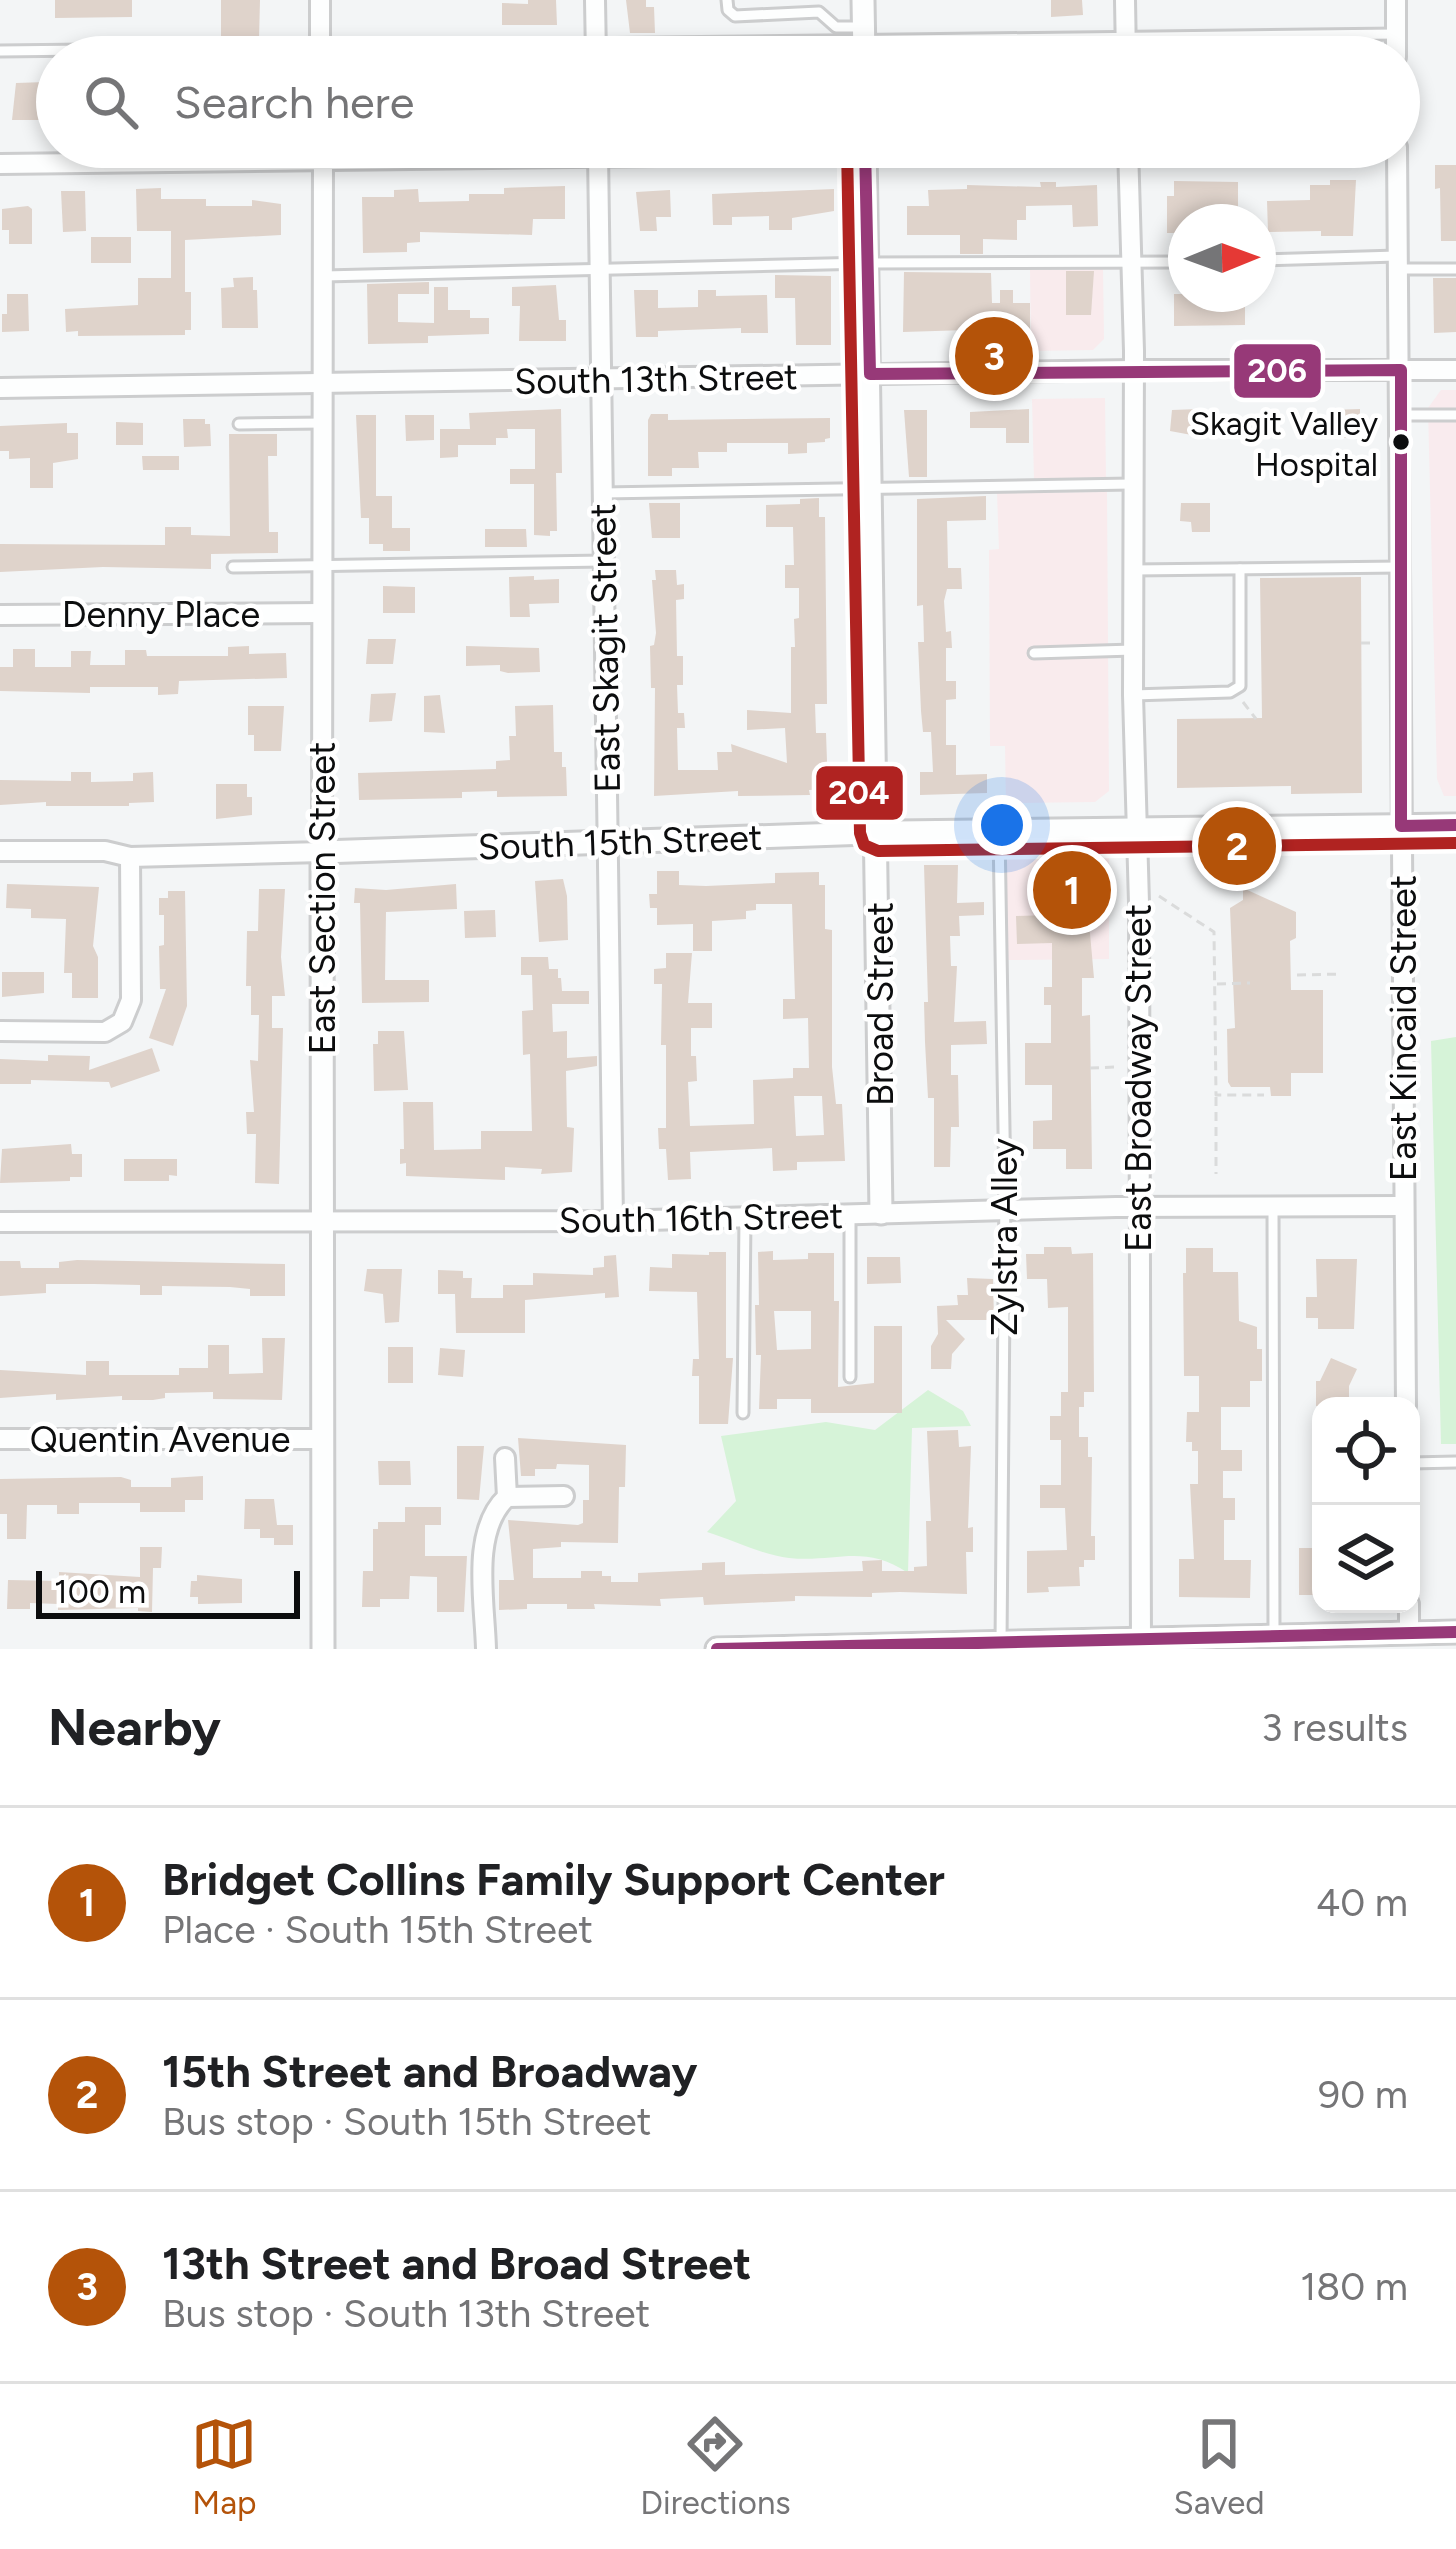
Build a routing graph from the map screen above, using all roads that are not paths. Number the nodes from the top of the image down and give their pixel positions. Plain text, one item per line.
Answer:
1 (320, 0) edge
2 (596, 0) edge
3 (727, 0) edge
4 (863, 0) edge
5 (1125, 0) edge
6 (1396, 0) edge
7 (1396, 34) joint
8 (320, 36) edge
9 (596, 36) edge
10 (853, 36) edge
11 (864, 36) edge
12 (1125, 36) edge
13 (1354, 36) edge
14 (0, 50) edge
15 (36, 50) edge
16 (36, 163) edge
17 (0, 164) edge
18 (323, 168) edge
19 (598, 168) edge
20 (866, 168) edge
21 (1129, 168) edge
22 (1398, 168) edge
23 (1276, 260) edge
24 (1168, 262) edge
25 (1400, 262) junction
26 (868, 263) junction
27 (1131, 263) junction
28 (1456, 269) edge
29 (599, 271) junction
30 (324, 276) junction
31 (1134, 370) junction
32 (1401, 370) junction
33 (1456, 370) edge
34 (870, 374) junction
35 (601, 380) junction
36 (324, 384) junction
37 (0, 388) edge
38 (1401, 415) junction
39 (1456, 416) edge
40 (324, 423) junction
41 (239, 424) dead end
42 (1133, 484) junction
43 (872, 491) junction
44 (603, 493) junction
45 (604, 561) junction
46 (233, 567) dead end
47 (1401, 567) junction
48 (323, 568) junction
49 (1240, 569) junction
50 (1133, 570) junction
51 (322, 613) junction
52 (0, 616) edge
53 (1133, 650) junction
54 (1034, 653) dead end
55 (1133, 695) junction
56 (1456, 825) edge
57 (1401, 826) junction
58 (1137, 830) junction
59 (998, 831) junction
60 (878, 833) junction
61 (608, 842) junction
62 (0, 851) edge
63 (322, 852) junction
64 (130, 857) junction
65 (0, 1031) edge
66 (1402, 1206) junction
67 (1137, 1207) junction
68 (1273, 1208) junction
69 (1004, 1210) junction
70 (881, 1213) junction
71 (850, 1215) junction
72 (745, 1217) junction
73 (613, 1221) junction
74 (0, 1222) edge
75 (322, 1222) junction
76 (850, 1377) dead end
77 (1406, 1397) edge
78 (743, 1413) dead end
79 (320, 1438) junction
80 (0, 1439) edge
81 (505, 1457) dead end
82 (1456, 1462) edge
83 (1420, 1463) edge
84 (507, 1496) junction
85 (564, 1496) dead end
86 (1408, 1613) edge
87 (1456, 1632) edge
88 (1409, 1634) junction
89 (1274, 1637) junction
90 (1001, 1643) junction
91 (1141, 1645) edge
92 (322, 1649) edge
93 (486, 1649) edge
94 (717, 1649) edge

1 - 8 street
2 - 9 street
3 - 10 lane
4 - 11 street
5 - 12 street
6 - 7 street
7 - 13 lane
14 - 15 lane
16 - 17 street
18 - 30 street, East Section Street
19 - 29 street, East Skagit Street
20 - 26 street, Broad Street
21 - 27 street, East Broadway Street
22 - 25 street, East Kincaid Street
23 - 25 lane
24 - 27 lane
25 - 28 lane
25 - 32 street, East Kincaid Street
26 - 27 lane
26 - 29 lane
26 - 34 street, Broad Street
27 - 31 street, East Broadway Street
29 - 30 lane
29 - 35 street, East Skagit Street
30 - 36 street, East Section Street
31 - 32 street, South 13th Street
31 - 34 street, South 13th Street
31 - 42 street, East Broadway Street
32 - 33 street, South 13th Street
32 - 38 street, East Kincaid Street
34 - 35 street, South 13th Street
34 - 43 street, Broad Street
35 - 36 street, South 13th Street
35 - 44 street, East Skagit Street
36 - 37 street, South 13th Street
36 - 40 street, East Section Street
38 - 39 lane
38 - 47 street, East Kincaid Street
40 - 41 lane
40 - 48 street, East Section Street
42 - 43 lane
42 - 50 street, East Broadway Street
43 - 44 lane
43 - 60 street, Broad Street
44 - 45 street, East Skagit Street
45 - 48 lane
45 - 61 street, East Skagit Street
46 - 48 lane
47 - 49 lane
47 - 57 street, East Kincaid Street
48 - 51 street, East Section Street
49 - 50 lane
49 - 55 lane
50 - 53 street, East Broadway Street
51 - 52 street, Denny Place
51 - 63 street, East Section Street
53 - 54 lane
53 - 55 street, East Broadway Street
55 - 58 street, East Broadway Street
56 - 57 street, South 15th Street
57 - 58 street, South 15th Street
57 - 66 street, East Kincaid Street
58 - 59 street, South 15th Street
58 - 67 street, East Broadway Street
59 - 60 street, South 15th Street
59 - 69 lane, Zylstra Alley
60 - 61 street, South 15th Street
60 - 70 street, Broad Street
61 - 63 street, South 15th Street
61 - 73 street, East Skagit Street
62 - 64 street, South 15th Street
63 - 64 street, South 15th Street
63 - 75 street, East Section Street
64 - 65 street
66 - 68 street, South 16th Street
66 - 77 street, East Kincaid Street
67 - 68 street, South 16th Street
67 - 69 street, South 16th Street
67 - 91 street, East Broadway Street
68 - 89 lane
69 - 70 street, South 16th Street
69 - 90 lane, Zylstra Alley
70 - 71 street, South 16th Street
71 - 72 street, South 16th Street
71 - 76 lane
72 - 73 street, South 16th Street
72 - 78 lane
73 - 75 street, South 16th Street
74 - 75 street, South 16th Street
75 - 79 street, East Section Street
79 - 80 street, Quentin Avenue
79 - 92 street, East Section Street
81 - 84 street
82 - 83 lane
84 - 85 street
84 - 93 street
86 - 88 street
87 - 88 street
88 - 89 street
89 - 91 street
90 - 91 street
90 - 94 street

